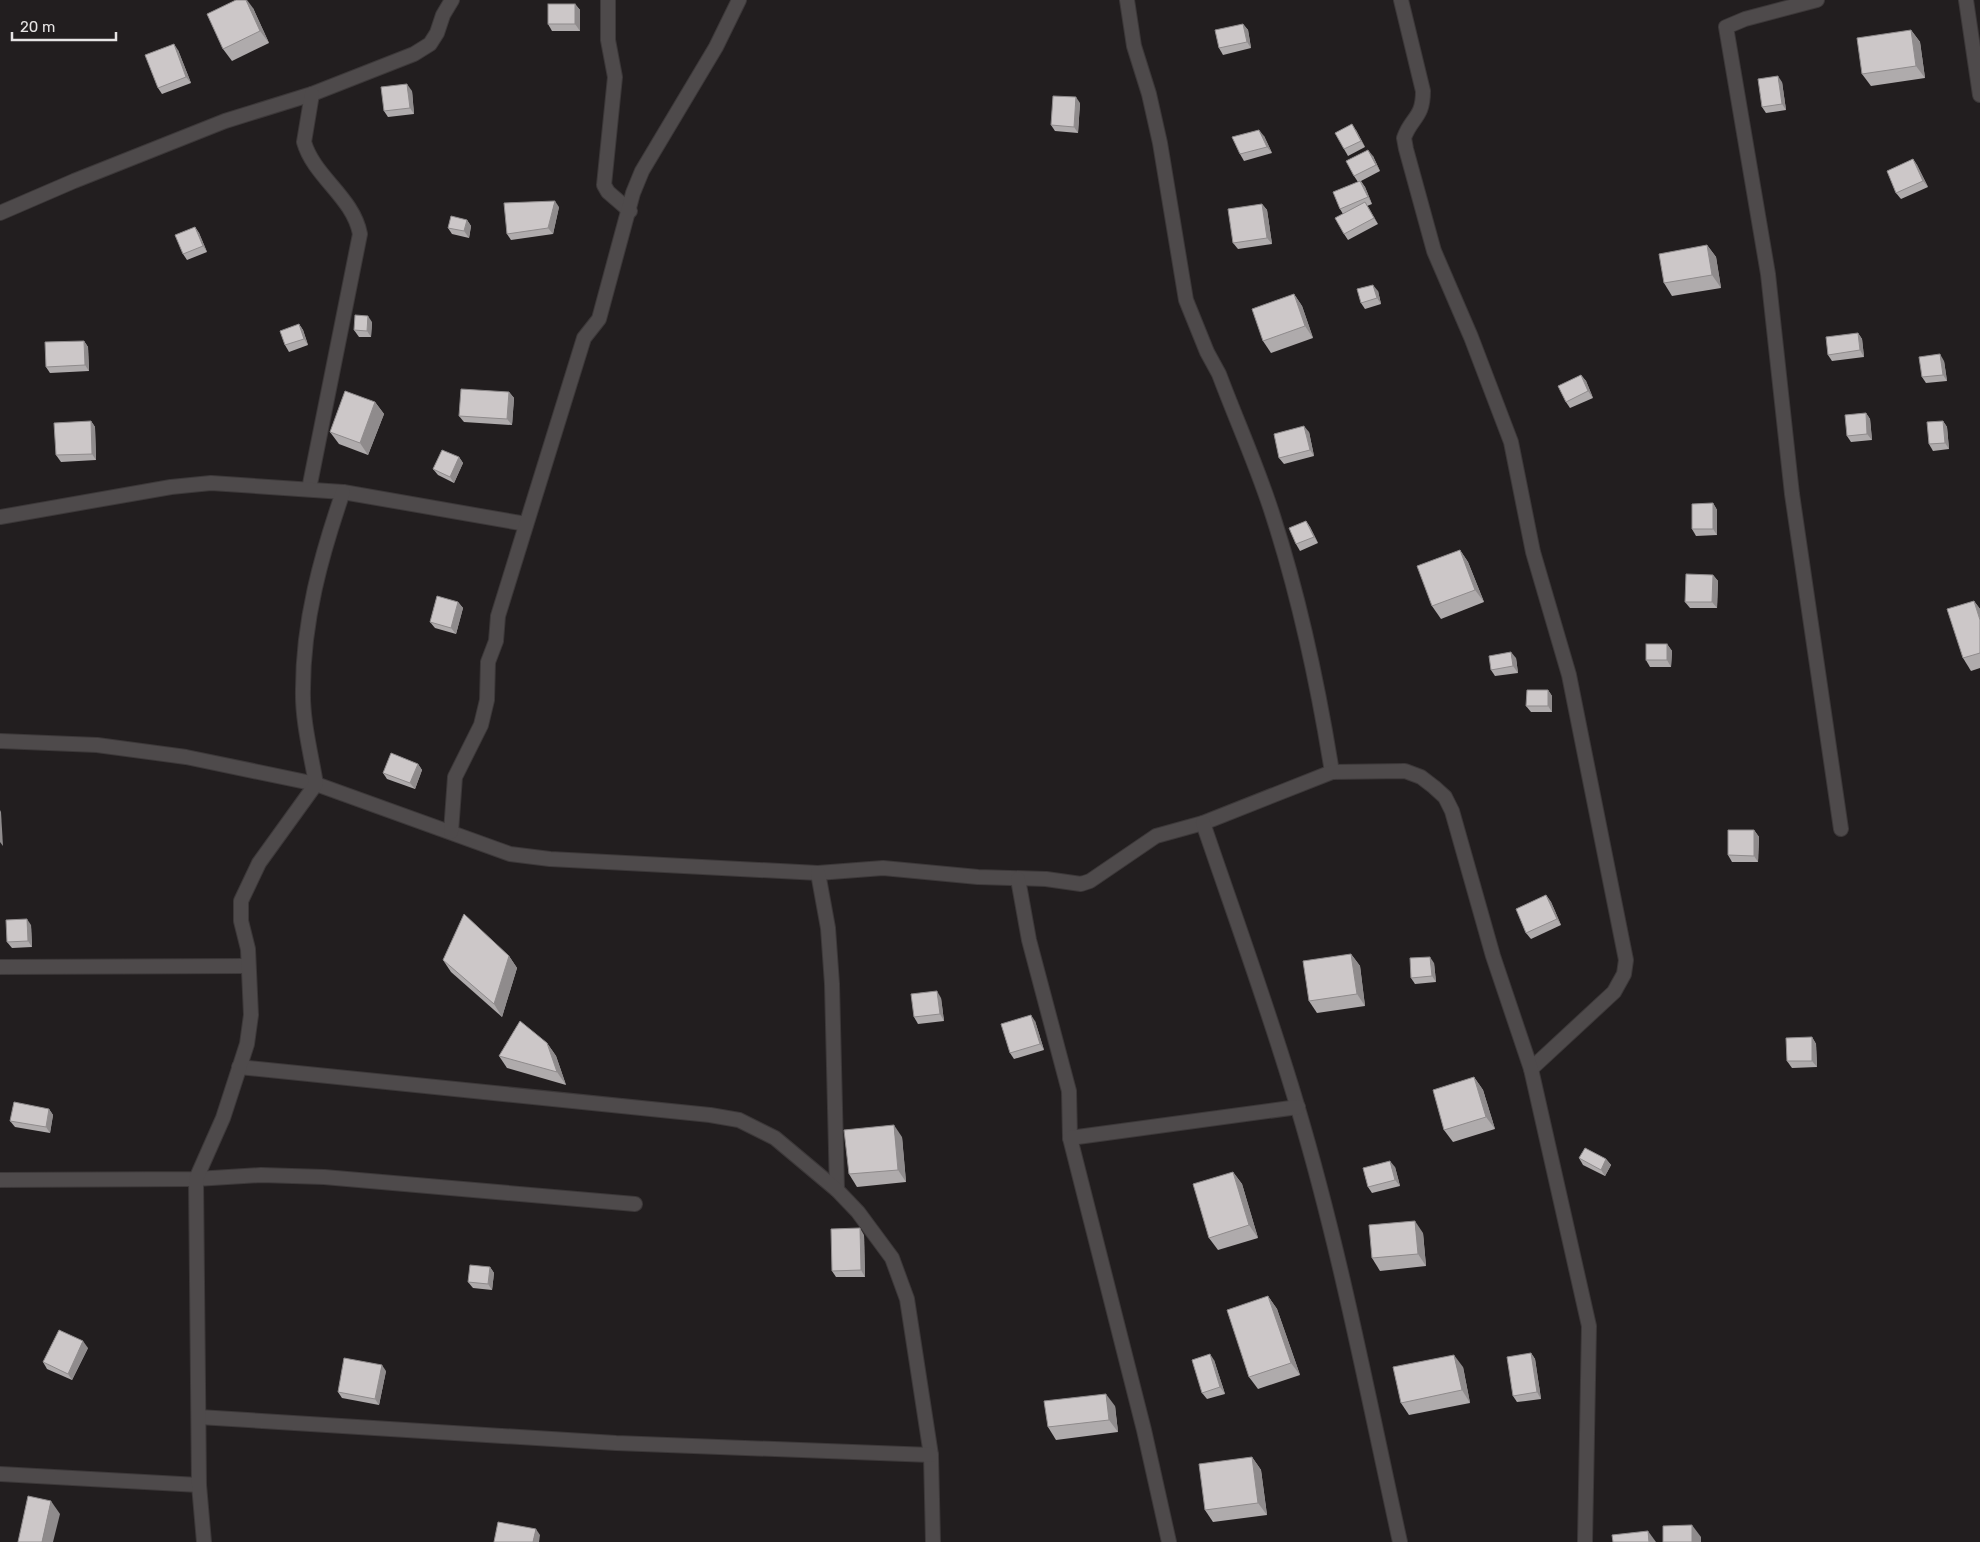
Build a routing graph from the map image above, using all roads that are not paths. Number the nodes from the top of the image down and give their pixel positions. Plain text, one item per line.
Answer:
1 (452, 0) edge
2 (608, 0) edge
3 (739, 0) edge
4 (1127, 0) edge
5 (1401, 0) edge
6 (1817, 0) edge
7 (1966, 0) edge
8 (312, 94) junction
9 (1980, 95) edge
10 (630, 211) junction
11 (0, 213) edge
12 (309, 489) junction
13 (343, 492) junction
14 (0, 518) edge
15 (526, 524) junction
16 (0, 741) edge
17 (1332, 772) junction
18 (316, 784) junction
19 (1203, 823) junction
20 (1841, 829) dead end
21 (451, 832) junction
22 (818, 873) junction
23 (1018, 879) junction
24 (248, 966) junction
25 (0, 967) edge
26 (240, 1067) junction
27 (1531, 1069) junction
28 (1298, 1107) junction
29 (1070, 1138) junction
30 (196, 1179) junction
31 (0, 1180) edge
32 (838, 1190) junction
33 (635, 1204) dead end
34 (199, 1417) junction
35 (931, 1455) junction
36 (0, 1474) edge
37 (199, 1485) junction
38 (204, 1542) edge
39 (933, 1542) edge
40 (1169, 1542) edge
41 (1400, 1542) edge
42 (1585, 1542) edge

1 - 8 street
2 - 10 street
3 - 10 street
4 - 17 street
5 - 27 street
6 - 20 street
7 - 9 street
8 - 11 street
8 - 12 street
10 - 15 street
12 - 13 street
12 - 14 street
13 - 15 street
13 - 18 street
15 - 21 street
16 - 18 street
17 - 19 street
17 - 27 street
18 - 21 street
18 - 24 street
19 - 23 street
19 - 28 street
21 - 22 street
22 - 23 street
22 - 32 street
23 - 29 street
24 - 25 street
24 - 26 street
26 - 30 street
26 - 32 street
27 - 42 street
28 - 29 street
28 - 41 street
29 - 40 street
30 - 31 street
30 - 33 street
30 - 34 street
32 - 35 street
34 - 35 street
34 - 37 street
35 - 39 street
36 - 37 street
37 - 38 street

